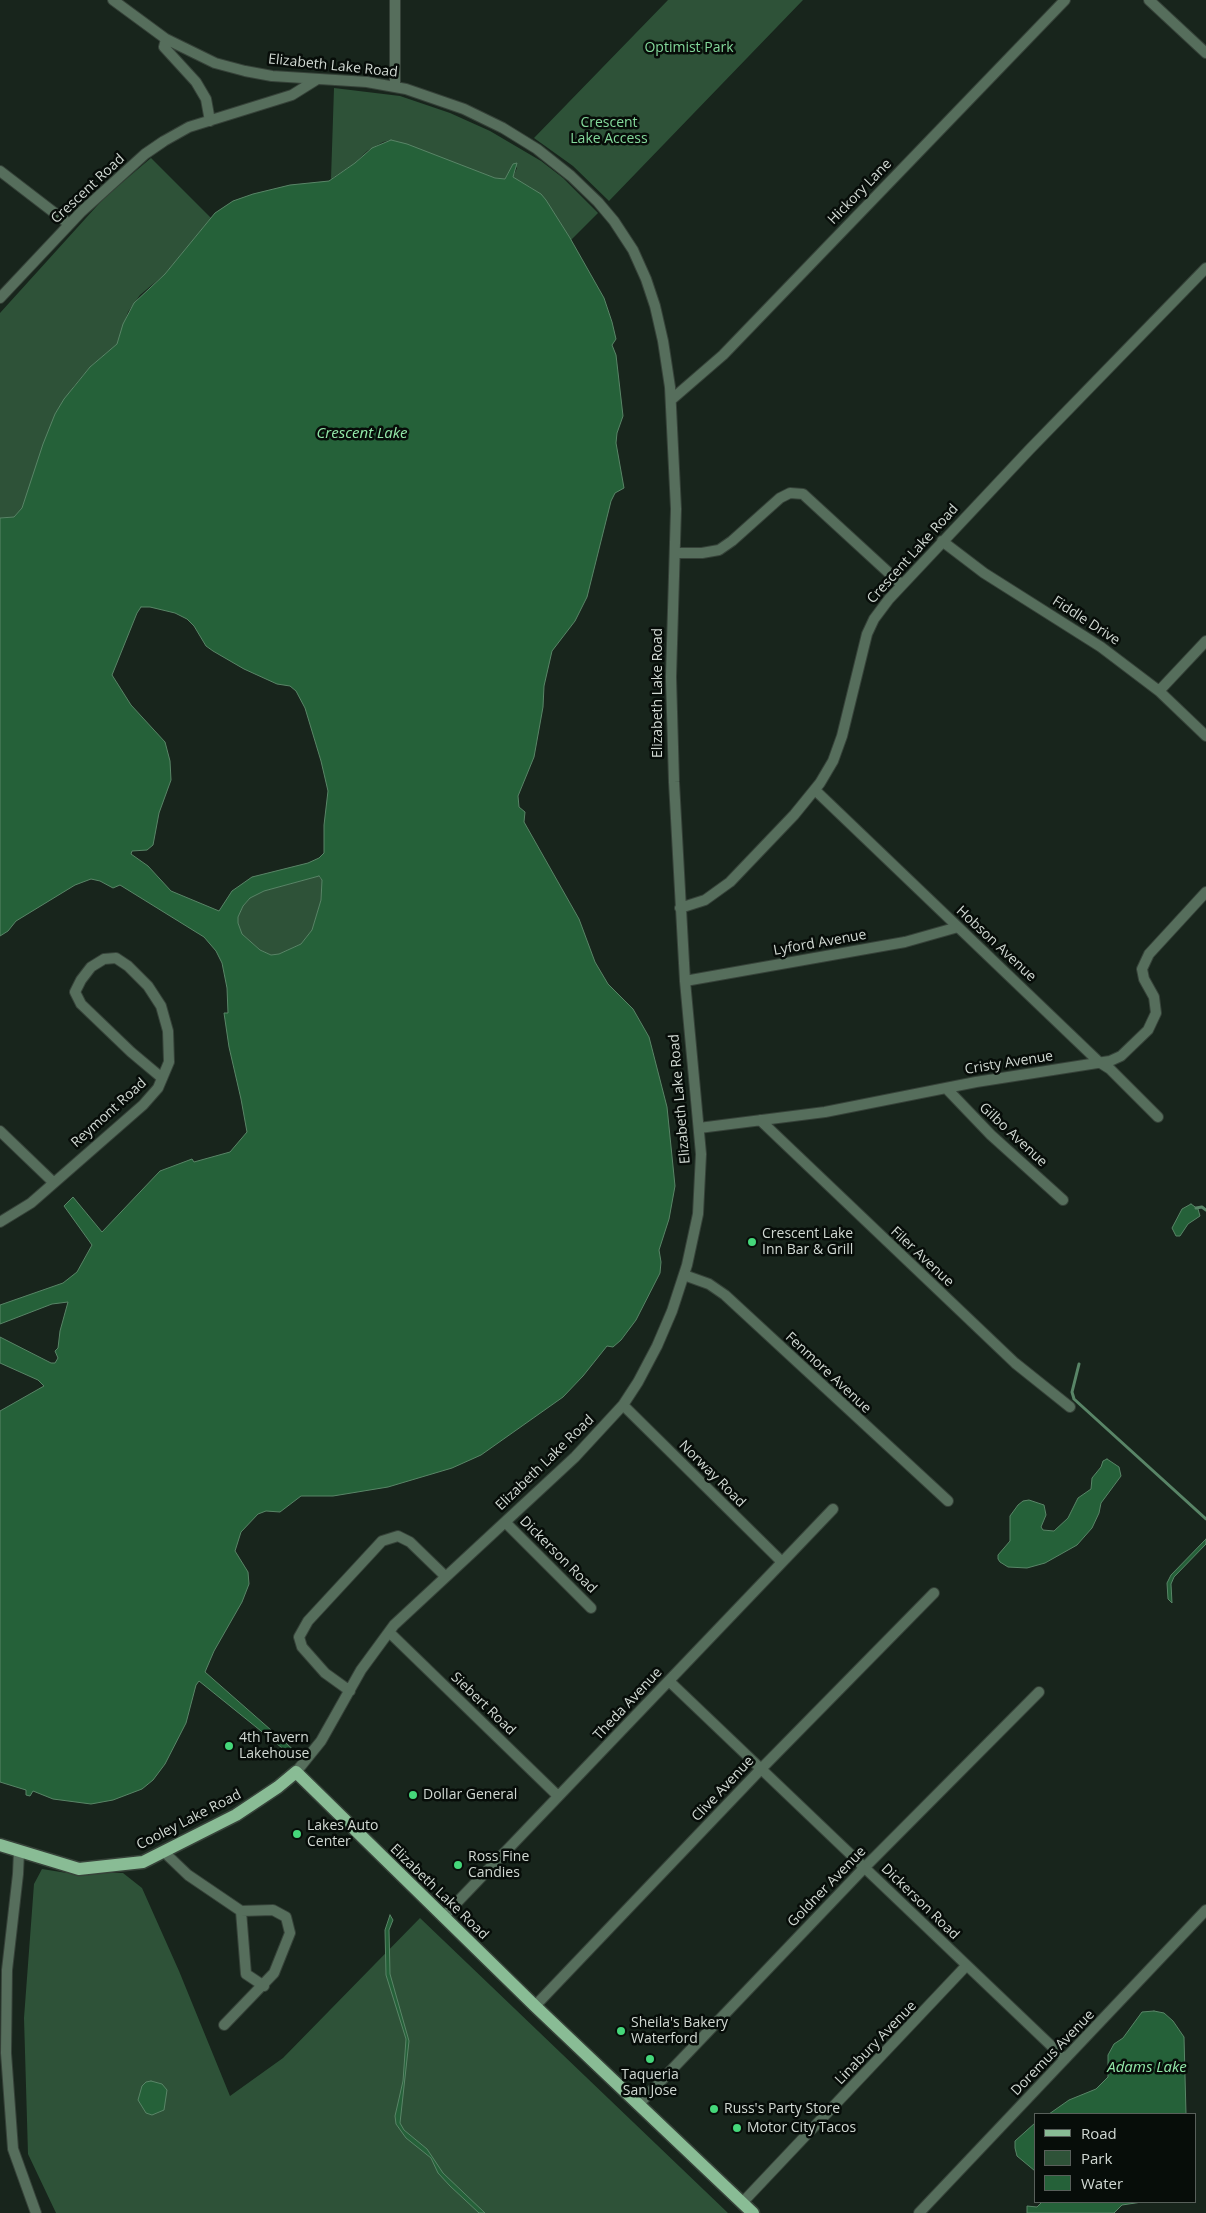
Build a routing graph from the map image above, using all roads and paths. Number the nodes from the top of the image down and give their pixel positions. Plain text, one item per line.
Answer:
1 (113, 0) edge
2 (395, 0) edge
3 (1066, 0) edge
4 (1149, 0) edge
5 (166, 39) junction
6 (1206, 53) edge
7 (316, 80) junction
8 (395, 86) junction
9 (210, 121) junction
10 (0, 171) edge
11 (70, 224) junction
12 (1206, 268) edge
13 (0, 298) edge
14 (671, 400) junction
15 (942, 541) junction
16 (675, 553) junction
17 (901, 584) junction
18 (1206, 641) edge
19 (1159, 691) junction
20 (1206, 736) edge
21 (815, 790) junction
22 (1206, 892) edge
23 (680, 908) junction
24 (958, 927) junction
25 (685, 981) junction
26 (1099, 1062) junction
27 (162, 1078) junction
28 (946, 1088) junction
29 (1158, 1118) dead end
30 (760, 1120) junction
31 (699, 1128) junction
32 (0, 1131) edge
33 (53, 1182) junction
34 (1063, 1200) dead end
35 (0, 1222) edge
36 (684, 1275) junction
37 (623, 1405) junction
38 (1070, 1407) dead end
39 (948, 1501) dead end
40 (833, 1509) dead end
41 (505, 1522) junction
42 (782, 1562) junction
43 (445, 1576) junction
44 (934, 1593) dead end
45 (591, 1608) dead end
46 (389, 1632) junction
47 (669, 1681) junction
48 (350, 1691) junction
49 (1039, 1692) dead end
50 (761, 1769) junction
51 (296, 1772) junction
52 (558, 1796) junction
53 (0, 1844) edge
54 (19, 1851) junction
55 (164, 1852) junction
56 (865, 1867) junction
57 (1206, 1910) edge
58 (240, 1911) junction
59 (443, 1917) junction
60 (966, 1966) junction
61 (264, 1986) junction
62 (535, 2006) junction
63 (224, 2025) dead end
64 (1065, 2059) junction
65 (638, 2104) junction
66 (742, 2203) junction
67 (36, 2213) edge
68 (753, 2213) edge
69 (919, 2213) edge

1 - 5 street, Elizabeth Lake Road
2 - 8 street
3 - 14 street, Hickory Lane
4 - 6 street
5 - 7 street, Elizabeth Lake Road
5 - 9 street
7 - 8 street, Elizabeth Lake Road
7 - 9 street, Crescent Road
8 - 14 street, Elizabeth Lake Road
9 - 11 street, Crescent Road
10 - 11 street
11 - 13 street, Crescent Road
12 - 15 street, Crescent Lake Road
14 - 16 street, Elizabeth Lake Road
15 - 17 street, Crescent Lake Road
15 - 19 street, Fiddle Drive
16 - 17 street
16 - 23 street, Elizabeth Lake Road
17 - 21 street, Crescent Lake Road
18 - 19 street
19 - 20 street, Fiddle Drive
21 - 23 street, Crescent Lake Road
21 - 24 street, Hobson Avenue
22 - 26 street, Cristy Avenue
23 - 25 street, Elizabeth Lake Road
24 - 25 street, Lyford Avenue
24 - 26 street, Hobson Avenue
25 - 31 street, Elizabeth Lake Road
26 - 28 street, Cristy Avenue
26 - 29 street, Hobson Avenue
27 - 27 street, Reymont Road
27 - 33 street, Reymont Road
28 - 30 street, Cristy Avenue
28 - 34 street, Gilbo Avenue
30 - 31 street, Cristy Avenue
30 - 38 street, Filer Avenue
31 - 36 street, Elizabeth Lake Road
32 - 33 street
33 - 35 street, Reymont Road
36 - 37 street, Elizabeth Lake Road
36 - 39 street, Fenmore Avenue
37 - 41 street, Elizabeth Lake Road
37 - 42 street, Norway Road
40 - 42 street, Theda Avenue
41 - 43 street, Elizabeth Lake Road
41 - 45 street, Dickerson Road
42 - 47 street, Theda Avenue
43 - 46 street, Elizabeth Lake Road
43 - 48 street
44 - 50 street, Clive Avenue
46 - 48 street, Elizabeth Lake Road
46 - 52 street, Siebert Road
47 - 50 street, Dickerson Road
47 - 52 street, Theda Avenue
48 - 51 street, Elizabeth Lake Road
49 - 56 street, Goldner Avenue
50 - 56 street, Dickerson Road
50 - 62 street, Clive Avenue
51 - 55 main road, Cooley Lake Road
51 - 59 main road, Elizabeth Lake Road
52 - 59 street, Theda Avenue
53 - 54 main road, Cooley Lake Road
54 - 55 main road, Cooley Lake Road
54 - 67 street
55 - 58 street
56 - 60 street, Dickerson Road
56 - 65 street, Goldner Avenue
57 - 64 street, Doremus Avenue
58 - 61 street
58 - 61 street
59 - 62 main road, Elizabeth Lake Road
60 - 64 street, Dickerson Road
60 - 66 street, Linabury Avenue
61 - 63 street
62 - 65 main road, Elizabeth Lake Road
64 - 69 street, Doremus Avenue
65 - 66 main road, Elizabeth Lake Road
66 - 68 main road, Elizabeth Lake Road

